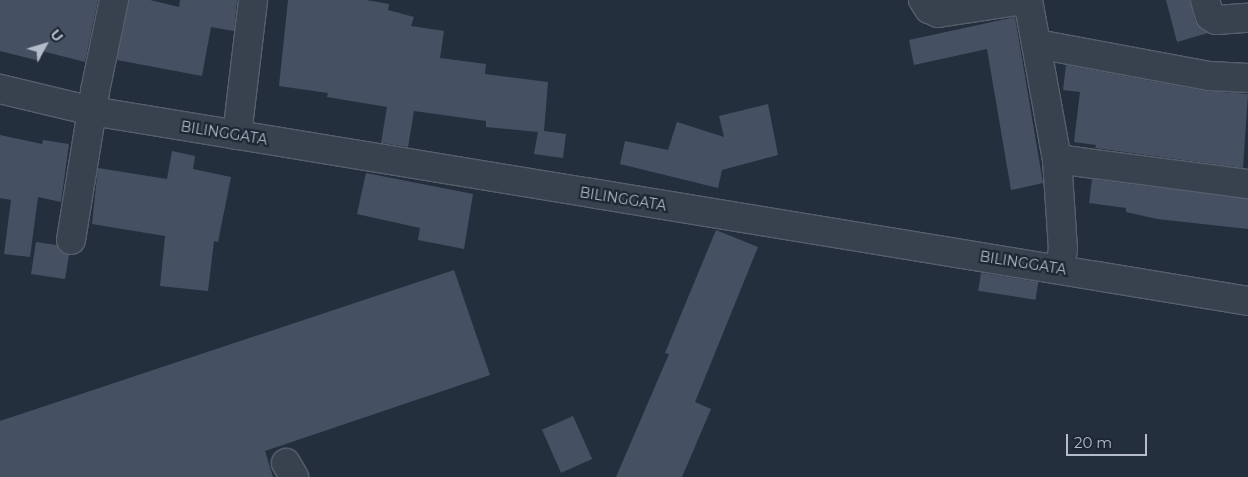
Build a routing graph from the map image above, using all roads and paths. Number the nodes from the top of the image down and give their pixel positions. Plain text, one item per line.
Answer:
1 (114, 0) edge
2 (253, 0) edge
3 (923, 0) edge
4 (1024, 0) edge
5 (1028, 0) edge
6 (1205, 0) edge
7 (1248, 18) edge
8 (1037, 44) junction
9 (1248, 78) edge
10 (0, 89) edge
11 (95, 91) junction
12 (239, 121) junction
13 (1057, 160) junction
14 (1248, 184) edge
15 (71, 240) dead end
16 (1062, 260) junction
17 (1248, 301) edge

1 - 11 street
2 - 12 street
3 - 4 street
5 - 8 street
6 - 7 street
8 - 9 street
8 - 13 street
10 - 11 street, BILINGGATA
11 - 12 street, BILINGGATA
11 - 15 street
12 - 16 street, BILINGGATA
13 - 14 street
13 - 16 street
16 - 17 street, BILINGGATA

